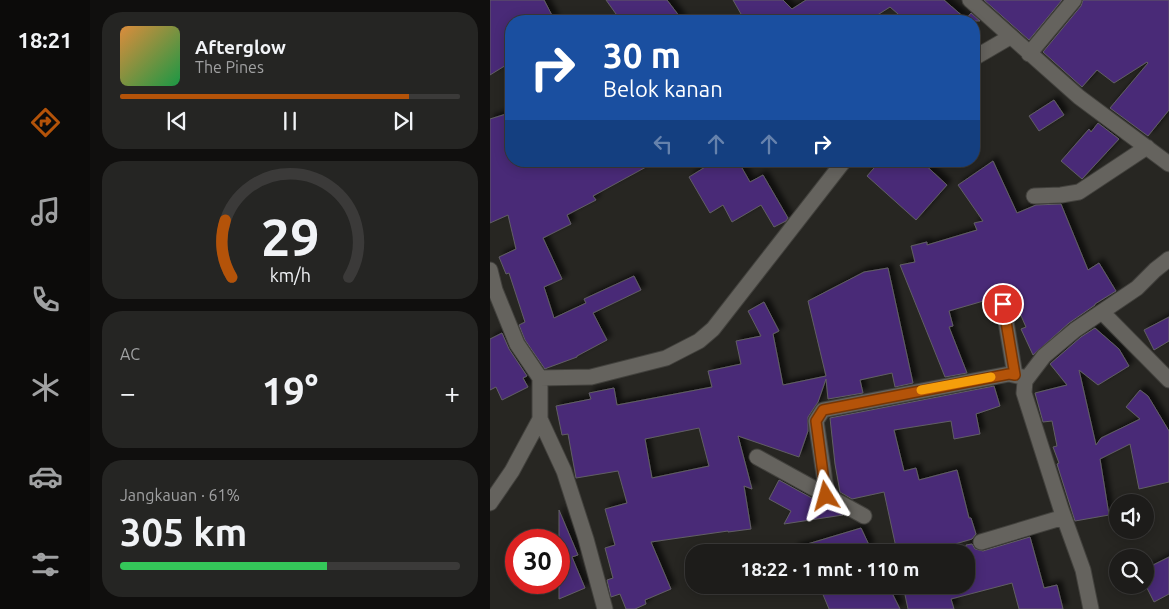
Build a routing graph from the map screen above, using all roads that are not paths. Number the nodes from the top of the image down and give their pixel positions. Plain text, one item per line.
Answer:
1 (970, 0) edge
2 (1074, 0) edge
3 (1010, 37) junction
4 (980, 54) edge
5 (1029, 54) junction
6 (1147, 148) junction
7 (1169, 164) edge
8 (839, 167) edge
9 (1034, 196) dead end
10 (1169, 259) edge
11 (490, 270) edge
12 (1003, 304) dead end
13 (1103, 313) junction
14 (1021, 376) junction
15 (540, 378) junction
16 (1169, 380) edge
17 (540, 419) junction
18 (757, 457) dead end
19 (826, 496) junction
20 (490, 503) edge
21 (864, 516) dead end
22 (1064, 517) junction
23 (981, 542) dead end
24 (604, 609) edge
25 (1091, 609) edge

1 - 3 street
2 - 5 street
3 - 4 street
3 - 5 street
5 - 6 street
6 - 7 street
6 - 9 street
8 - 15 street
10 - 13 street
11 - 15 street
12 - 14 street
13 - 14 street
13 - 16 street
14 - 19 street
14 - 22 street
15 - 17 street
17 - 20 street
17 - 24 street
18 - 19 street
19 - 21 street
22 - 23 street
22 - 25 street

